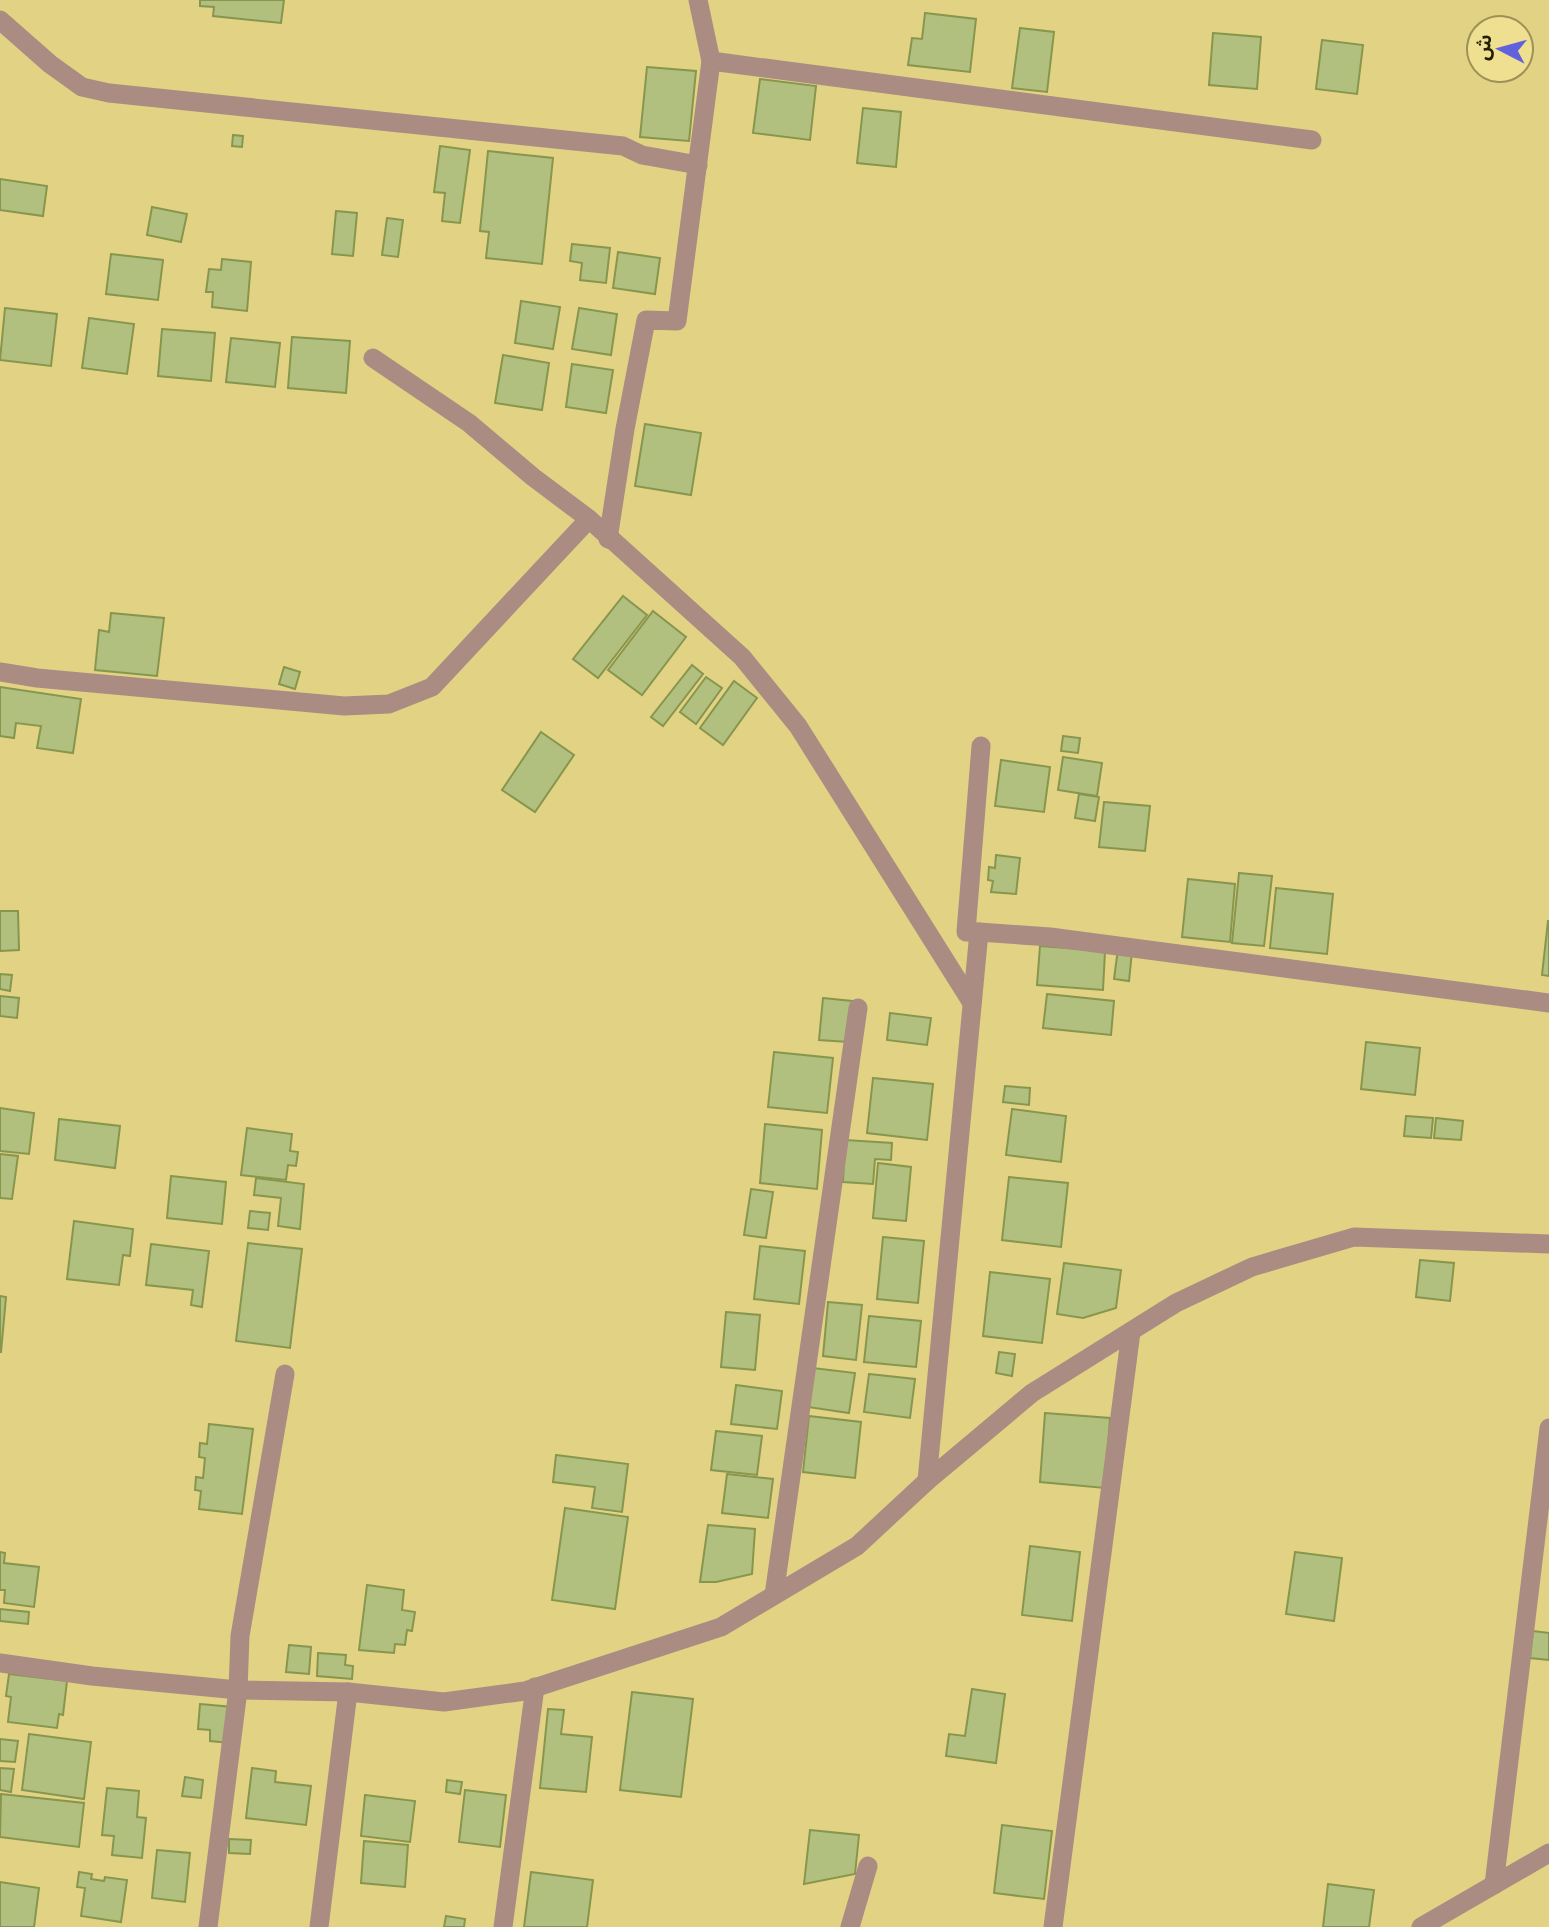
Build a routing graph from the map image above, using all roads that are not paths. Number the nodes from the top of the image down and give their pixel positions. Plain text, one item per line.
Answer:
1 (698, 0) edge
2 (0, 20) edge
3 (711, 61) junction
4 (1312, 140) dead end
5 (698, 165) junction
6 (373, 358) dead end
7 (589, 519) junction
8 (608, 539) junction
9 (0, 672) edge
10 (981, 746) dead end
11 (979, 932) junction
12 (972, 1003) junction
13 (1549, 1003) edge
14 (858, 1008) dead end
15 (1549, 1244) edge
16 (1131, 1332) junction
17 (285, 1374) dead end
18 (1549, 1428) edge
19 (927, 1481) junction
20 (774, 1595) junction
21 (0, 1663) edge
22 (535, 1687) junction
23 (239, 1690) junction
24 (348, 1692) junction
25 (1549, 1853) edge
26 (868, 1866) dead end
27 (1494, 1885) junction
28 (208, 1927) edge
29 (319, 1927) edge
30 (503, 1927) edge
31 (850, 1927) edge
32 (1054, 1927) edge
33 (1421, 1927) edge

1 - 3 street
2 - 5 street
3 - 4 street
3 - 5 street
5 - 8 street
6 - 7 street
7 - 8 street
7 - 9 street
8 - 12 street
10 - 11 street
11 - 12 street
11 - 13 street
12 - 19 street
14 - 20 street
15 - 16 street
16 - 19 street
16 - 32 street
17 - 23 street
18 - 27 street
19 - 20 street
20 - 22 street
21 - 23 street
22 - 24 street
22 - 30 street
23 - 24 street
23 - 28 street
24 - 29 street
25 - 27 street
26 - 31 street
27 - 33 street

